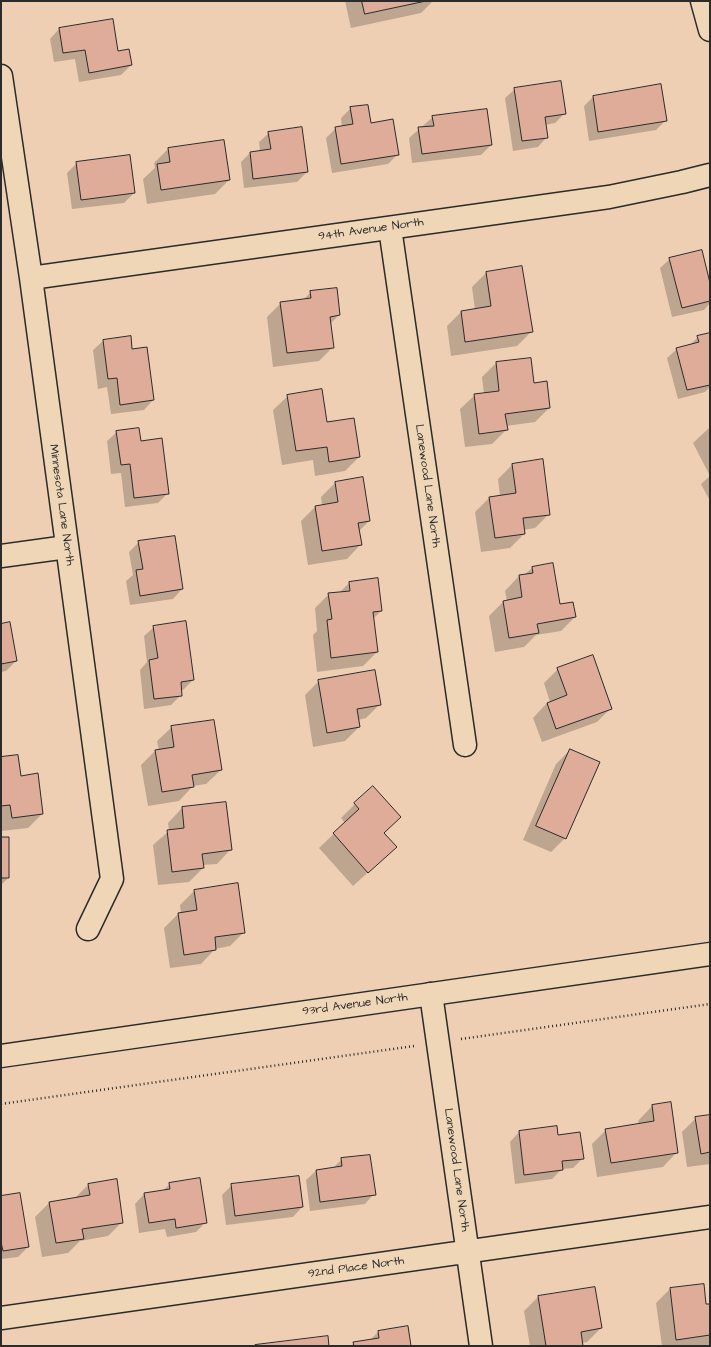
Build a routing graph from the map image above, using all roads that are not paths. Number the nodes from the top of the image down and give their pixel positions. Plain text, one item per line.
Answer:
1 (702, 1) edge
2 (710, 30) edge
3 (1, 76) edge
4 (710, 175) edge
5 (390, 228) junction
6 (31, 278) junction
7 (67, 547) junction
8 (1, 556) edge
9 (465, 745) dead end
10 (88, 929) dead end
11 (710, 954) edge
12 (431, 994) junction
13 (1, 1056) edge
14 (710, 1217) edge
15 (468, 1252) junction
16 (1, 1318) edge
17 (481, 1346) edge

1 - 2 street
3 - 6 street, Minnesota Lane North
4 - 5 street, 94th Avenue North
5 - 6 street, 94th Avenue North
5 - 9 street, Lanewood Lane North
6 - 7 street, Minnesota Lane North
7 - 8 street
7 - 10 street, Minnesota Lane North
11 - 12 street, 93rd Avenue North
12 - 13 street, 93rd Avenue North
12 - 15 street, Lanewood Lane North
14 - 15 street, 92nd Place North
15 - 16 street, 92nd Place North
15 - 17 street, Lanewood Lane North

